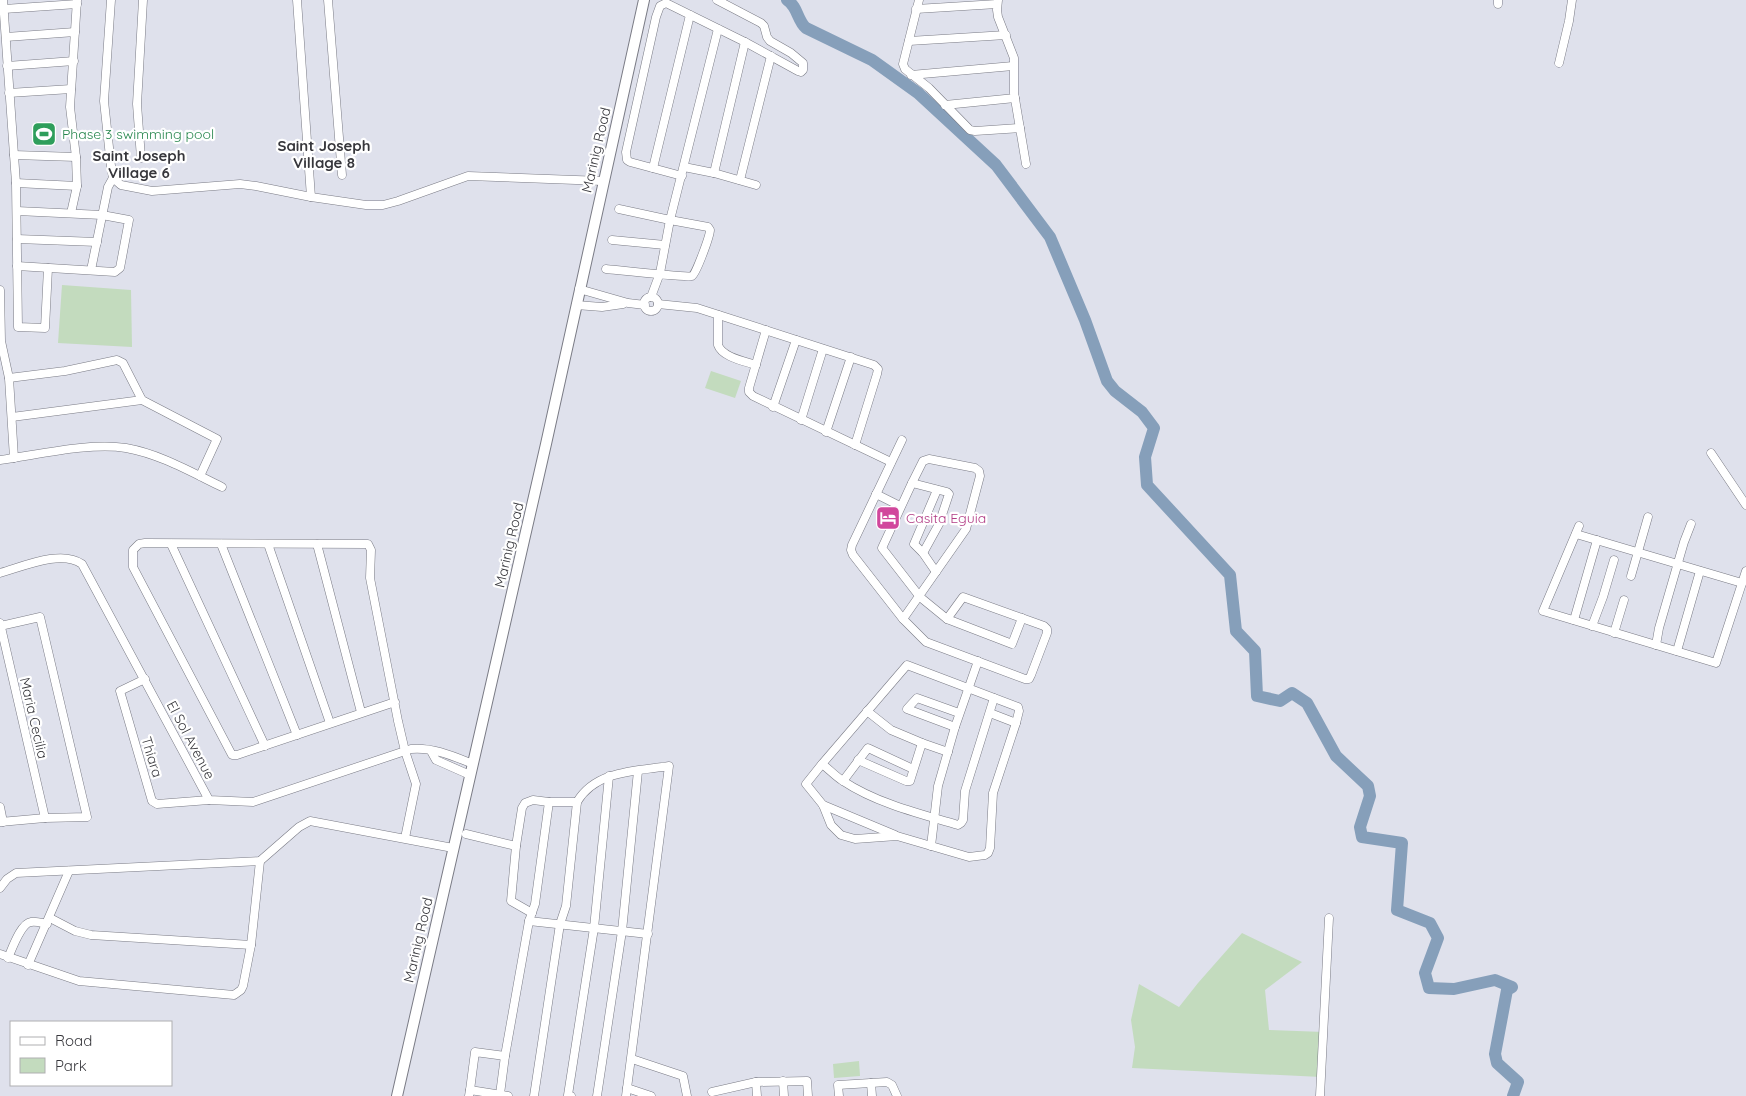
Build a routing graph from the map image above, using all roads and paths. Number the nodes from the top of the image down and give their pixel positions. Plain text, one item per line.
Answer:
1 (3, 0) edge
2 (110, 0) edge
3 (143, 0) edge
4 (297, 0) edge
5 (328, 0) edge
6 (644, 0) edge
7 (717, 0) edge
8 (918, 0) edge
9 (1572, 0) edge
10 (77, 2) edge
11 (997, 2) edge
12 (4, 9) junction
13 (916, 9) junction
14 (690, 15) junction
15 (718, 29) junction
16 (75, 32) junction
17 (1006, 35) junction
18 (6, 38) junction
19 (909, 41) junction
20 (745, 42) junction
21 (771, 56) junction
22 (74, 61) junction
23 (1559, 63) dead end
24 (7, 66) junction
25 (1013, 66) junction
26 (911, 75) junction
27 (71, 89) junction
28 (9, 93) junction
29 (1015, 98) junction
30 (945, 105) junction
31 (1020, 128) junction
32 (14, 155) junction
33 (76, 157) junction
34 (141, 158) dead end
35 (1026, 164) dead end
36 (684, 167) junction
37 (653, 168) junction
38 (714, 173) junction
39 (342, 175) dead end
40 (682, 176) junction
41 (113, 178) junction
42 (740, 180) junction
43 (603, 181) junction
44 (16, 182) junction
45 (756, 185) dead end
46 (77, 186) junction
47 (311, 197) junction
48 (619, 210) dead end
49 (16, 211) junction
50 (71, 213) junction
51 (102, 215) junction
52 (670, 220) junction
53 (17, 239) junction
54 (612, 240) dead end
55 (97, 242) junction
56 (665, 245) junction
57 (17, 266) junction
58 (48, 268) junction
59 (606, 269) dead end
60 (91, 270) junction
61 (660, 273) junction
62 (579, 289) junction
63 (0, 290) edge
64 (652, 297) junction
65 (628, 303) junction
66 (658, 304) junction
67 (576, 305) junction
68 (645, 305) junction
69 (718, 315) junction
70 (766, 330) junction
71 (796, 340) junction
72 (823, 348) junction
73 (852, 357) junction
74 (756, 365) junction
75 (9, 378) junction
76 (142, 400) junction
77 (773, 408) junction
78 (12, 418) junction
79 (801, 420) junction
80 (826, 432) junction
81 (902, 440) dead end
82 (854, 445) junction
83 (1711, 453) dead end
84 (14, 458) junction
85 (0, 460) edge
86 (890, 462) junction
87 (200, 476) junction
88 (912, 483) junction
89 (222, 487) dead end
90 (937, 490) junction
91 (876, 494) junction
92 (1746, 505) edge
93 (900, 506) junction
94 (1648, 517) dead end
95 (1690, 524) dead end
96 (1597, 540) junction
97 (171, 544) junction
98 (221, 544) junction
99 (268, 544) junction
100 (317, 544) junction
101 (1637, 552) junction
102 (923, 553) junction
103 (1614, 560) dead end
104 (1678, 564) junction
105 (1700, 571) junction
106 (1746, 571) edge
107 (936, 572) junction
108 (0, 573) edge
109 (1632, 576) dead end
110 (1742, 583) junction
111 (920, 597) junction
112 (1624, 600) dead end
113 (1022, 618) junction
114 (903, 619) junction
115 (947, 619) junction
116 (1574, 620) junction
117 (0, 625) edge
118 (1592, 626) junction
119 (1614, 633) junction
120 (1656, 645) junction
121 (1677, 651) junction
122 (978, 661) junction
123 (145, 679) junction
124 (968, 689) junction
125 (994, 698) junction
126 (395, 702) junction
127 (867, 711) junction
128 (361, 712) junction
129 (959, 713) junction
130 (990, 713) junction
131 (330, 723) junction
132 (1016, 723) junction
133 (955, 727) junction
134 (297, 735) junction
135 (922, 743) junction
136 (265, 746) junction
137 (405, 751) junction
138 (948, 752) junction
139 (858, 760) junction
140 (822, 764) junction
141 (913, 769) junction
142 (472, 770) junction
143 (638, 771) junction
144 (609, 776) junction
145 (843, 781) junction
146 (209, 800) junction
147 (549, 802) junction
148 (578, 802) junction
149 (823, 805) junction
150 (0, 807) edge
151 (44, 818) junction
152 (935, 818) junction
153 (2, 822) edge
154 (466, 834) dead end
155 (897, 836) junction
156 (405, 838) junction
157 (516, 846) junction
158 (931, 846) junction
159 (453, 848) junction
160 (260, 861) junction
161 (69, 871) junction
162 (0, 888) edge
163 (530, 917) junction
164 (1329, 918) dead end
165 (48, 921) junction
166 (560, 924) junction
167 (594, 928) junction
168 (622, 931) junction
169 (648, 934) junction
170 (251, 945) junction
171 (0, 954) edge
172 (8, 958) junction
173 (28, 965) junction
174 (505, 1056) junction
175 (632, 1059) junction
176 (783, 1081) junction
177 (756, 1082) junction
178 (871, 1082) junction
179 (627, 1092) edge
180 (712, 1092) edge
181 (470, 1093) edge
182 (500, 1094) junction
183 (397, 1096) edge
184 (508, 1096) edge
185 (534, 1096) edge
186 (569, 1096) edge
187 (597, 1096) edge
188 (651, 1096) edge
189 (687, 1096) edge
190 (757, 1096) edge
191 (784, 1096) edge
192 (808, 1096) edge
193 (839, 1096) edge
194 (872, 1096) edge
195 (897, 1096) edge
196 (1320, 1096) edge

1 - 12 street
2 - 41 street
3 - 34 street
4 - 47 street
5 - 39 street
6 - 43 street, Marinig Road
7 - 21 street
8 - 13 street
9 - 23 street
10 - 12 street
10 - 16 street
11 - 13 street
11 - 17 street
12 - 18 street
13 - 19 street
14 - 15 street
14 - 37 street
14 - 37 street
15 - 20 street
15 - 36 street
16 - 18 street
16 - 22 street
17 - 19 street
17 - 25 street
18 - 24 street
19 - 26 street
20 - 21 street
20 - 38 street
21 - 42 street
22 - 24 street
22 - 27 street
24 - 28 street
25 - 26 street
25 - 29 street
26 - 30 street
27 - 28 street
27 - 33 street
28 - 32 street
29 - 30 street
29 - 31 street
30 - 31 street
31 - 35 street
32 - 33 street
32 - 44 street
33 - 46 street
36 - 38 street
36 - 40 street
37 - 40 street
38 - 42 street
40 - 52 street
41 - 47 street
41 - 51 street
42 - 45 street
43 - 47 street
43 - 62 street, Marinig Road
44 - 46 street
44 - 49 street
46 - 50 street
48 - 52 street
49 - 50 street
49 - 53 street
50 - 51 street
51 - 55 street
51 - 60 street
52 - 56 street
52 - 61 street
53 - 55 street
53 - 57 street
54 - 56 street
55 - 60 street
56 - 61 street
57 - 58 street
57 - 58 street
58 - 60 street
59 - 61 street
61 - 64 street
62 - 65 street
62 - 67 street, Marinig Road
63 - 75 street
64 - 66 street
64 - 68 street
65 - 67 street
65 - 68 street
66 - 68 street
66 - 69 street
67 - 142 street, Marinig Road
69 - 70 street
69 - 74 street
70 - 71 street
70 - 74 street
71 - 72 street
71 - 77 street
72 - 73 street
72 - 79 street
73 - 80 street
73 - 82 street
74 - 77 street
75 - 76 street
75 - 78 street
76 - 78 street
76 - 87 street
77 - 79 street
78 - 84 street
79 - 80 street
80 - 82 street
81 - 86 street
82 - 86 street
83 - 92 street
84 - 85 street
84 - 87 street
86 - 91 street
87 - 89 street
88 - 90 street
88 - 93 street
88 - 107 street
90 - 102 street
90 - 102 street
91 - 93 street
91 - 114 street
93 - 111 street
94 - 101 street
95 - 104 street
96 - 101 street
96 - 116 street
96 - 116 street
97 - 98 street
97 - 136 street
97 - 136 street
98 - 99 street
98 - 134 street
99 - 100 street
99 - 131 street
100 - 126 street
100 - 128 street
101 - 104 street
101 - 109 street
102 - 107 street
103 - 118 street
104 - 105 street
104 - 120 street
105 - 110 street
105 - 121 street
106 - 110 street
107 - 111 street
108 - 123 street, El Sol Avenue
110 - 121 street
111 - 114 street
111 - 115 street
112 - 119 street
113 - 115 street
113 - 115 street
113 - 122 street
114 - 122 street
116 - 118 street
117 - 151 street, Maria Cecilia
117 - 151 street
118 - 119 street
119 - 120 street
120 - 121 street
122 - 124 street
123 - 146 street, El Sol Avenue
123 - 146 street, Thiara
124 - 125 street
124 - 127 street
124 - 129 street
125 - 130 street
125 - 132 street
126 - 128 street
126 - 137 street
127 - 135 street
127 - 140 street
128 - 131 street
129 - 133 street
129 - 133 street
130 - 132 street
130 - 152 street
131 - 134 street
132 - 158 street
133 - 138 street
134 - 136 street
135 - 138 street
135 - 141 street
137 - 142 street, El Sol Avenue
137 - 146 street, El Sol Avenue
137 - 156 street
138 - 152 street
139 - 141 street
139 - 141 street
139 - 145 street
140 - 145 street
140 - 149 street
142 - 159 street, Marinig Road
143 - 144 street
143 - 168 street
143 - 169 street
144 - 148 street
144 - 167 street
145 - 152 street
147 - 148 street
147 - 157 street
147 - 163 street
148 - 166 street
149 - 155 street
149 - 155 street
150 - 153 street
151 - 153 street
152 - 158 street
154 - 157 street
155 - 158 street
156 - 159 street
156 - 160 street
157 - 163 street
159 - 183 street, Marinig Road
160 - 161 street
160 - 170 street
161 - 162 street
161 - 165 street
163 - 166 street
163 - 174 street
164 - 196 street
165 - 170 street
165 - 172 street
165 - 173 street
166 - 167 street
166 - 185 street
167 - 168 street
167 - 186 street
168 - 169 street
168 - 187 street
169 - 175 street
170 - 173 street
171 - 172 street
172 - 173 street
174 - 181 street
174 - 182 street
175 - 179 street
175 - 189 street
176 - 177 street
176 - 191 street
176 - 192 street
177 - 180 street
177 - 190 street
178 - 193 street
178 - 194 street
178 - 195 street
179 - 188 street
181 - 182 street
182 - 184 street

